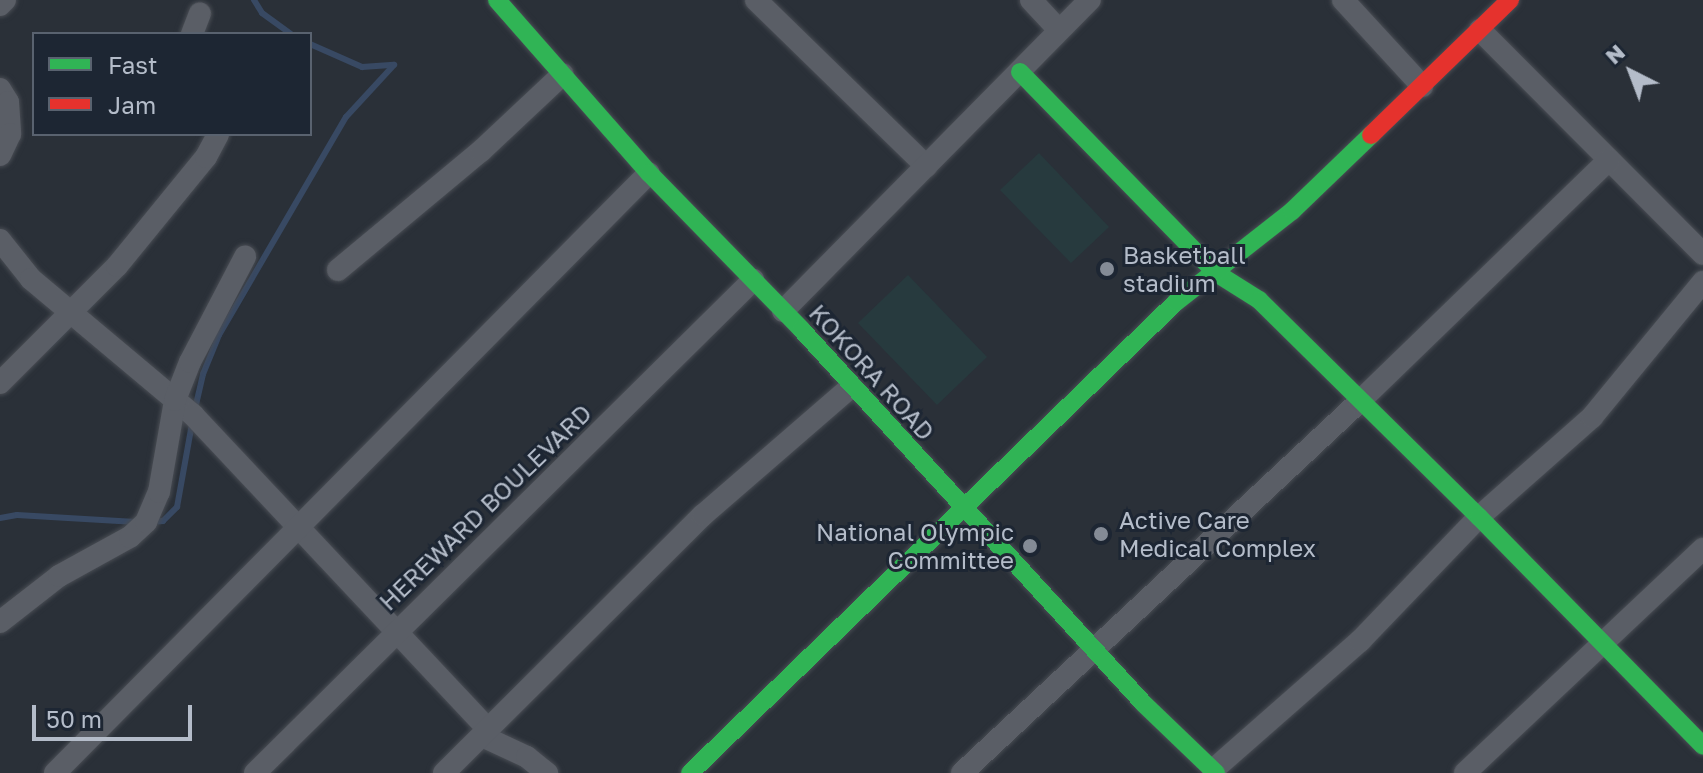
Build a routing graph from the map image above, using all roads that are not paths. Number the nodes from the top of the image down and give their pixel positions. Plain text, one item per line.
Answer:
1 (5, 0) edge
2 (497, 0) edge
3 (756, 0) edge
4 (1031, 0) edge
5 (1090, 0) edge
6 (1343, 0) edge
7 (1510, 0) edge
8 (0, 5) edge
9 (200, 13) dead end
10 (1059, 30) junction
11 (1480, 30) junction
12 (193, 32) edge
13 (1020, 72) junction
14 (563, 74) junction
15 (1422, 86) junction
16 (0, 89) edge
17 (217, 136) edge
18 (0, 155) edge
19 (1609, 160) junction
20 (926, 166) junction
21 (649, 173) junction
22 (0, 240) edge
23 (1703, 254) edge
24 (245, 257) dead end
25 (338, 270) dead end
26 (1216, 273) junction
27 (753, 280) junction
28 (1703, 282) edge
29 (783, 311) junction
30 (73, 313) junction
31 (0, 383) edge
32 (851, 387) junction
33 (175, 400) junction
34 (1359, 402) junction
35 (965, 509) junction
36 (1479, 517) junction
37 (297, 528) junction
38 (1703, 549) edge
39 (0, 622) edge
40 (396, 631) junction
41 (1602, 643) junction
42 (1093, 649) junction
43 (484, 732) junction
44 (1703, 746) edge
45 (1215, 772) edge
46 (55, 773) edge
47 (255, 773) edge
48 (444, 773) edge
49 (547, 773) edge
50 (690, 773) edge
51 (962, 773) edge
52 (1465, 773) edge

1 - 8 street
2 - 14 street, KOKORA ROAD
3 - 20 street
4 - 10 street
5 - 10 street
6 - 15 street
7 - 11 street
9 - 12 street
10 - 13 street
11 - 15 street
11 - 19 street
13 - 20 street
13 - 26 street
14 - 21 street, KOKORA ROAD
14 - 25 street
15 - 26 street
16 - 18 street
17 - 30 street
19 - 23 street
19 - 34 street
20 - 29 street
21 - 27 street, KOKORA ROAD
21 - 37 street
22 - 30 street
24 - 33 street
26 - 34 street
26 - 35 street
27 - 29 street, KOKORA ROAD
27 - 40 street, HEREWARD BOULEVARD
28 - 36 street
29 - 32 street, KOKORA ROAD
30 - 31 street
30 - 33 street
32 - 35 street, KOKORA ROAD
32 - 43 street
33 - 37 street
33 - 39 street
34 - 36 street
34 - 42 street
35 - 42 street, KOKORA ROAD
35 - 50 street
36 - 41 street
36 - 45 street
37 - 40 street
37 - 46 street
38 - 41 street
40 - 43 street
40 - 47 street, HEREWARD BOULEVARD
41 - 44 street
41 - 52 street
42 - 45 street, KOKORA ROAD
42 - 51 street
43 - 48 street
43 - 49 street

